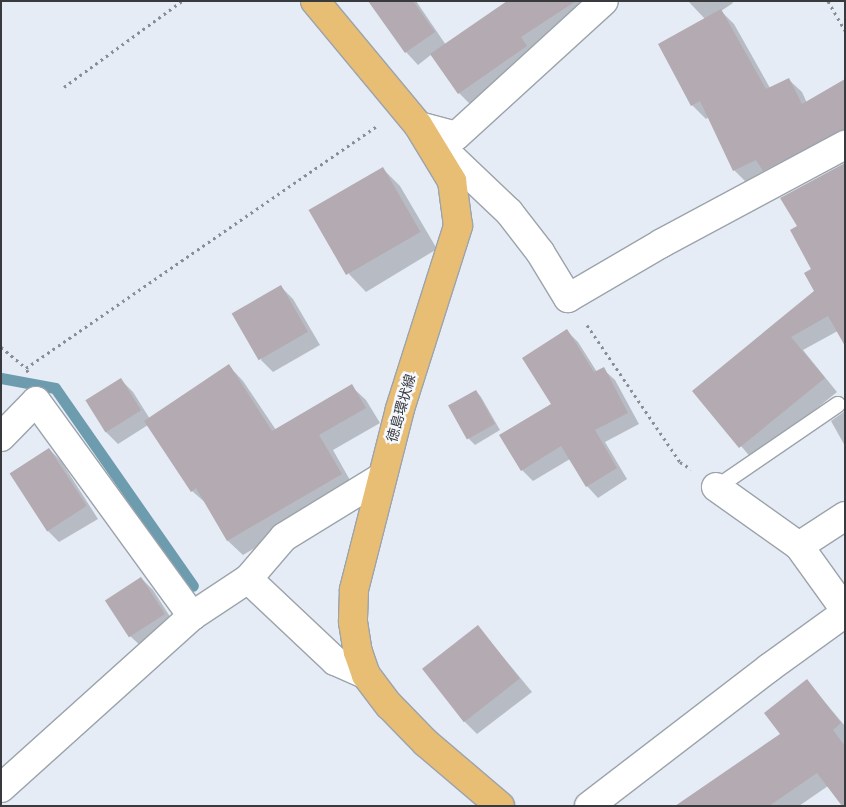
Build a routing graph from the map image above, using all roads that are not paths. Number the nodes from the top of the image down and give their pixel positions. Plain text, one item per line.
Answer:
1 (316, 1) edge
2 (604, 1) edge
3 (410, 117) junction
4 (845, 145) edge
5 (837, 404) dead end
6 (1, 437) edge
7 (382, 477) junction
8 (716, 486) joint
9 (845, 516) edge
10 (799, 546) junction
11 (248, 579) junction
12 (845, 611) edge
13 (192, 616) junction
14 (366, 676) junction
15 (1, 788) edge
16 (500, 806) edge
17 (589, 806) edge

1 - 3 main road, 徳島環状線
2 - 3 street
3 - 4 street
3 - 7 main road, 徳島環状線
5 - 8 lane
6 - 13 street
7 - 11 street
7 - 14 main road, 徳島環状線
8 - 10 street
9 - 10 street
10 - 12 street
11 - 13 street
11 - 14 street
12 - 17 street
13 - 15 street
14 - 16 main road, 徳島環状線

